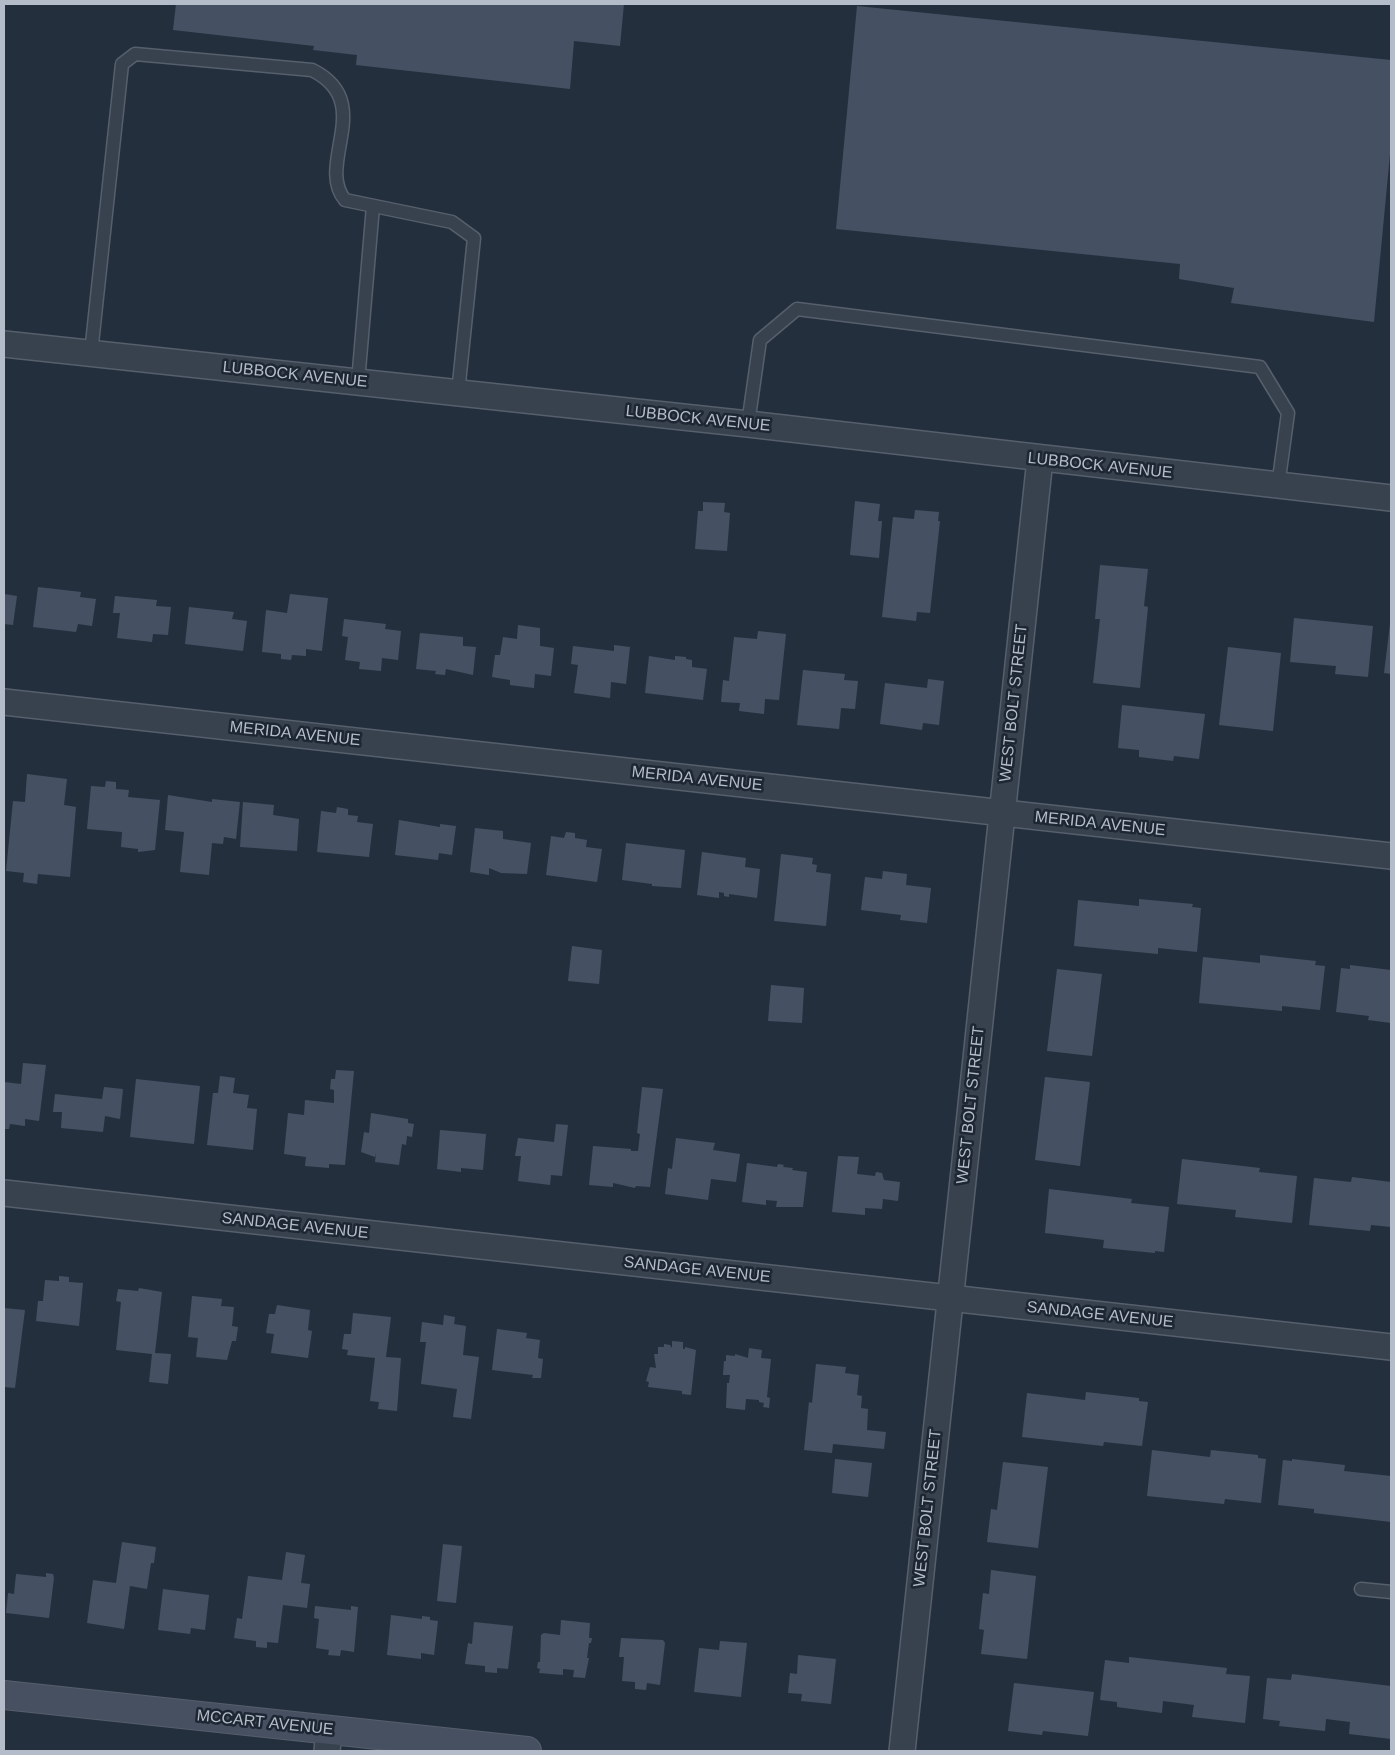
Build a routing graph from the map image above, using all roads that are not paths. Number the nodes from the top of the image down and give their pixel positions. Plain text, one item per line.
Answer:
1 (373, 206) junction
2 (4, 344) edge
3 (92, 353) junction
4 (358, 382) junction
5 (458, 393) junction
6 (748, 424) junction
7 (1040, 459) junction
8 (1278, 486) junction
9 (1391, 498) edge
10 (4, 702) edge
11 (1002, 813) junction
12 (1391, 856) edge
13 (4, 1193) edge
14 (950, 1298) junction
15 (1391, 1347) edge
16 (1361, 1589) dead end
17 (1391, 1592) edge
18 (4, 1695) edge
19 (328, 1741) edge
20 (527, 1751) edge
21 (902, 1751) edge

1 - 3 lane
1 - 4 lane
1 - 5 lane
2 - 3 street, LUBBOCK AVENUE
3 - 4 street, LUBBOCK AVENUE
4 - 5 street, LUBBOCK AVENUE
5 - 6 street, LUBBOCK AVENUE
6 - 7 street, LUBBOCK AVENUE
6 - 8 lane
7 - 8 street, LUBBOCK AVENUE
7 - 11 street, WEST BOLT STREET
8 - 9 street, LUBBOCK AVENUE
10 - 11 street, MERIDA AVENUE
11 - 12 street, MERIDA AVENUE
11 - 14 street, WEST BOLT STREET
13 - 14 street, SANDAGE AVENUE
14 - 15 street, SANDAGE AVENUE
14 - 21 street, WEST BOLT STREET
16 - 17 lane
18 - 19 main road, MCCART AVENUE
19 - 20 main road, MCCART AVENUE

